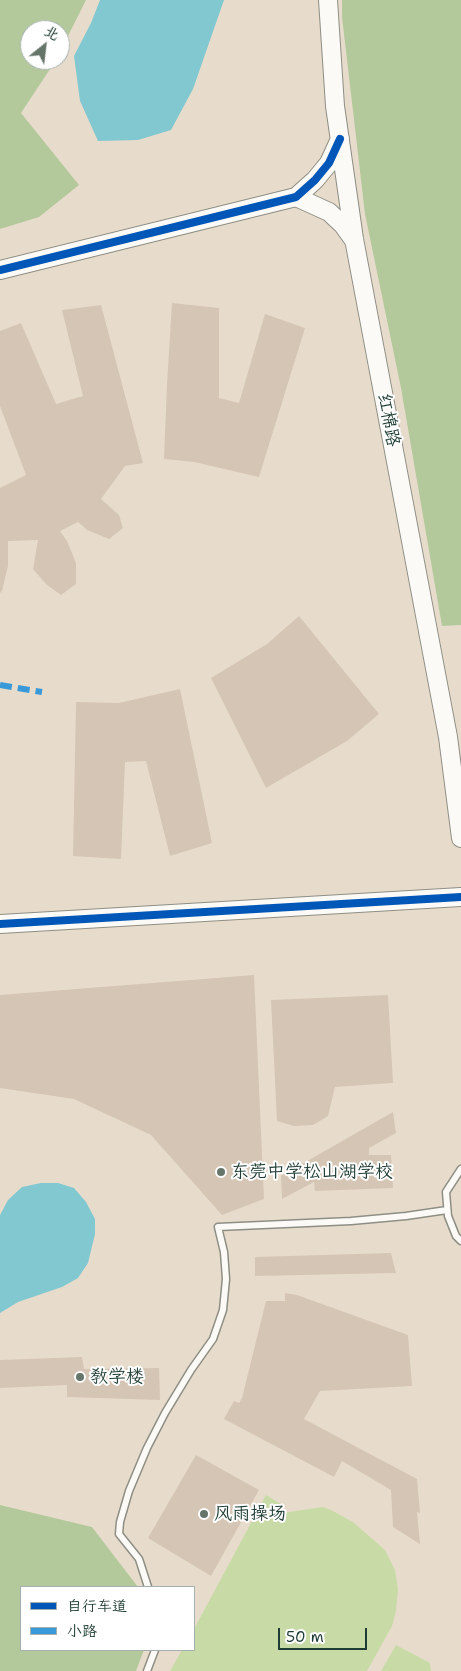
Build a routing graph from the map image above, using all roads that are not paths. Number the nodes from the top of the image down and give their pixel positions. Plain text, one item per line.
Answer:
1 (328, 0) edge
2 (340, 139) junction
3 (296, 197) junction
4 (354, 239) junction
5 (0, 270) edge
6 (461, 838) edge
7 (461, 898) edge
8 (0, 924) edge
9 (461, 1170) edge
10 (447, 1210) junction
11 (461, 1241) edge
12 (148, 1586) edge
13 (155, 1651) edge
14 (147, 1671) edge

1 - 2 street, 红棉路
2 - 3 street
2 - 4 street, 红棉路
3 - 4 street
3 - 5 street
4 - 6 street, 红棉路
7 - 8 street
9 - 10 lane
10 - 11 lane
10 - 12 lane
13 - 14 lane

